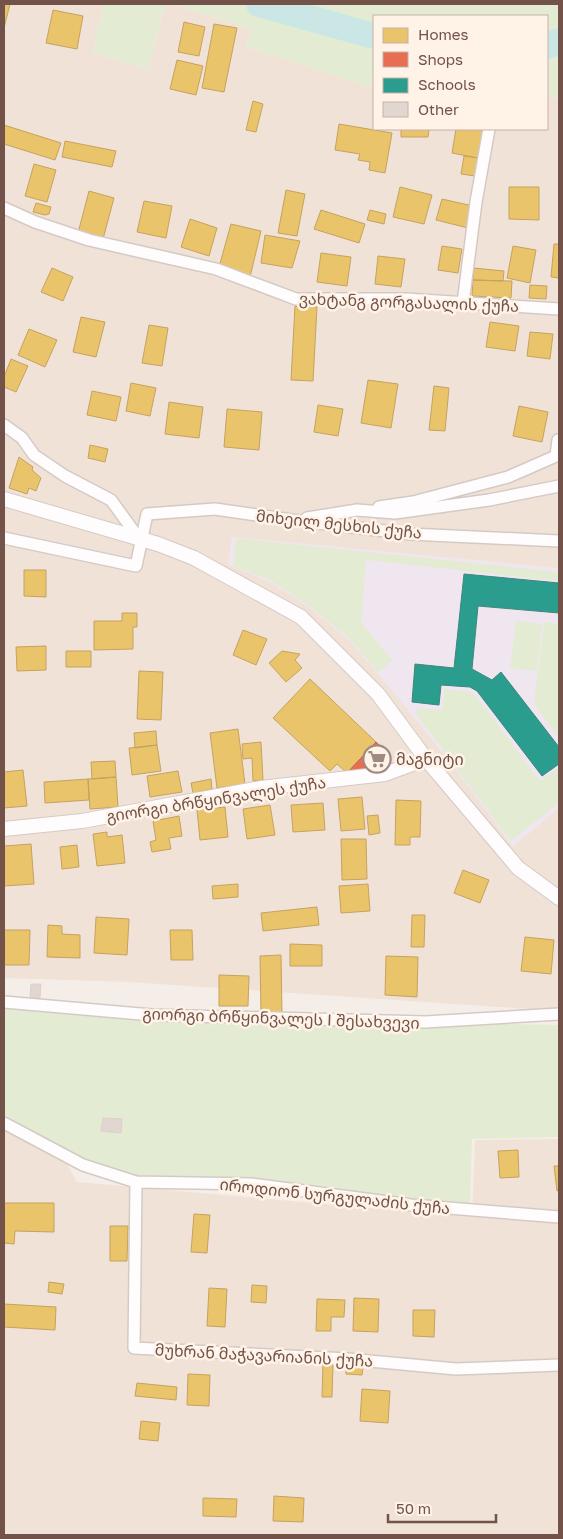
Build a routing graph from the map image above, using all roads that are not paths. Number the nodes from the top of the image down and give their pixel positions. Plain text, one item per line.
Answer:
1 (489, 130) edge
2 (4, 208) edge
3 (463, 303) junction
4 (559, 309) edge
5 (4, 425) edge
6 (558, 440) dead end
7 (559, 486) edge
8 (4, 499) edge
9 (358, 510) junction
10 (292, 520) junction
11 (4, 538) edge
12 (140, 540) junction
13 (559, 541) edge
14 (426, 759) junction
15 (4, 829) edge
16 (559, 898) edge
17 (4, 1002) edge
18 (559, 1014) edge
19 (4, 1123) edge
20 (136, 1182) junction
21 (559, 1218) edge
22 (559, 1365) edge

1 - 3 street
2 - 3 street, ვახტანგ გორგასალის ქუჩა
3 - 4 street, ვახტანგ გორგასალის ქუჩა
5 - 12 street
6 - 9 street
7 - 9 street
8 - 12 street
9 - 10 street
10 - 12 street, მიხეილ მესხის ქუჩა
10 - 13 street, მიხეილ მესხის ქუჩა
11 - 12 street
12 - 14 street
14 - 15 street, გიორგი ბრწყინვალეს ქუჩა
14 - 16 street
17 - 18 street, გიორგი ბრწყინვალეს I შესახვევი
19 - 20 street, იროდიონ სურგულაძის ქუჩა
20 - 21 street, იროდიონ სურგულაძის ქუჩა
20 - 22 street, მუხრან მაჭავარიანის ქუჩა

